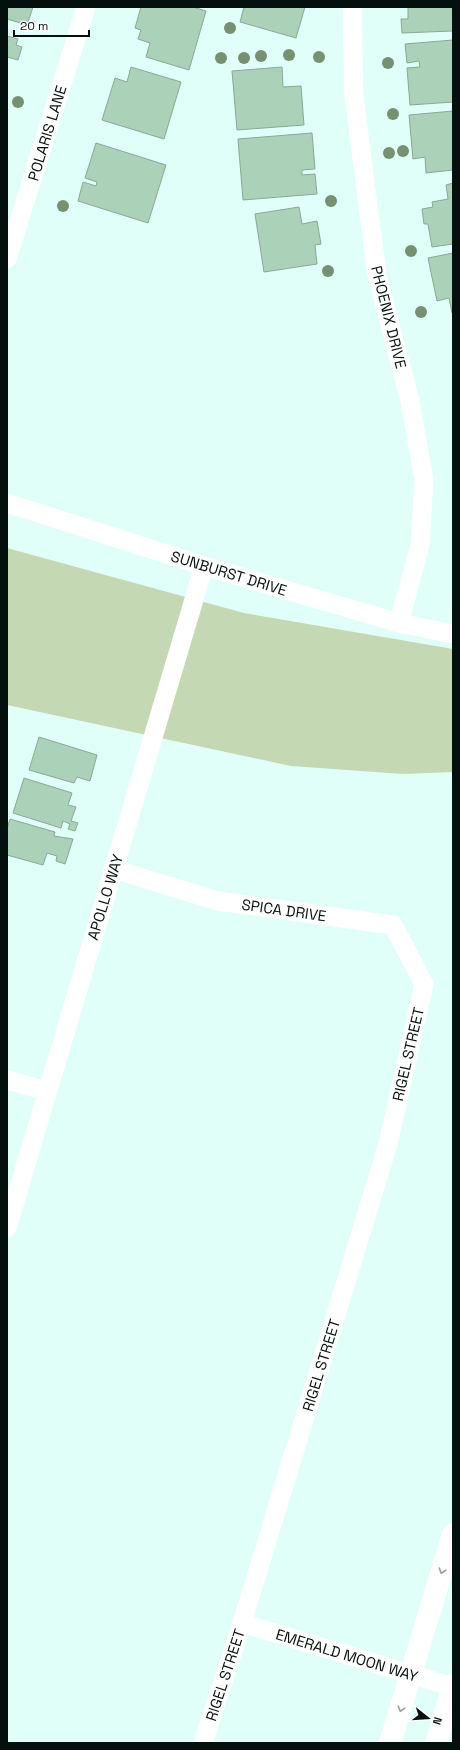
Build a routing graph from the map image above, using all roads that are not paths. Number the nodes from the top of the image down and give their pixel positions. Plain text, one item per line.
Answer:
1 (86, 7) edge
2 (352, 7) edge
3 (7, 259) edge
4 (7, 503) edge
5 (204, 566) junction
6 (399, 623) junction
7 (453, 634) edge
8 (113, 869) junction
9 (424, 984) joint
10 (7, 1080) edge
11 (47, 1092) junction
12 (7, 1228) edge
13 (453, 1534) edge
14 (242, 1623) junction
15 (411, 1675) junction
16 (453, 1687) edge
17 (202, 1743) edge
18 (390, 1743) edge
19 (436, 1743) edge

1 - 3 street, POLARIS LANE
2 - 6 street, PHOENIX DRIVE
4 - 5 street, SUNBURST DRIVE
5 - 6 street, SUNBURST DRIVE
5 - 8 street, APOLLO WAY
6 - 7 street, SUNBURST DRIVE
8 - 9 street, SPICA DRIVE
8 - 11 street, APOLLO WAY
9 - 14 street, RIGEL STREET
10 - 11 street
11 - 12 street, APOLLO WAY
13 -> 15 street
14 - 15 street, EMERALD MOON WAY
14 - 17 street, RIGEL STREET
15 - 16 street, EMERALD MOON WAY
15 -> 18 street
16 - 19 street

